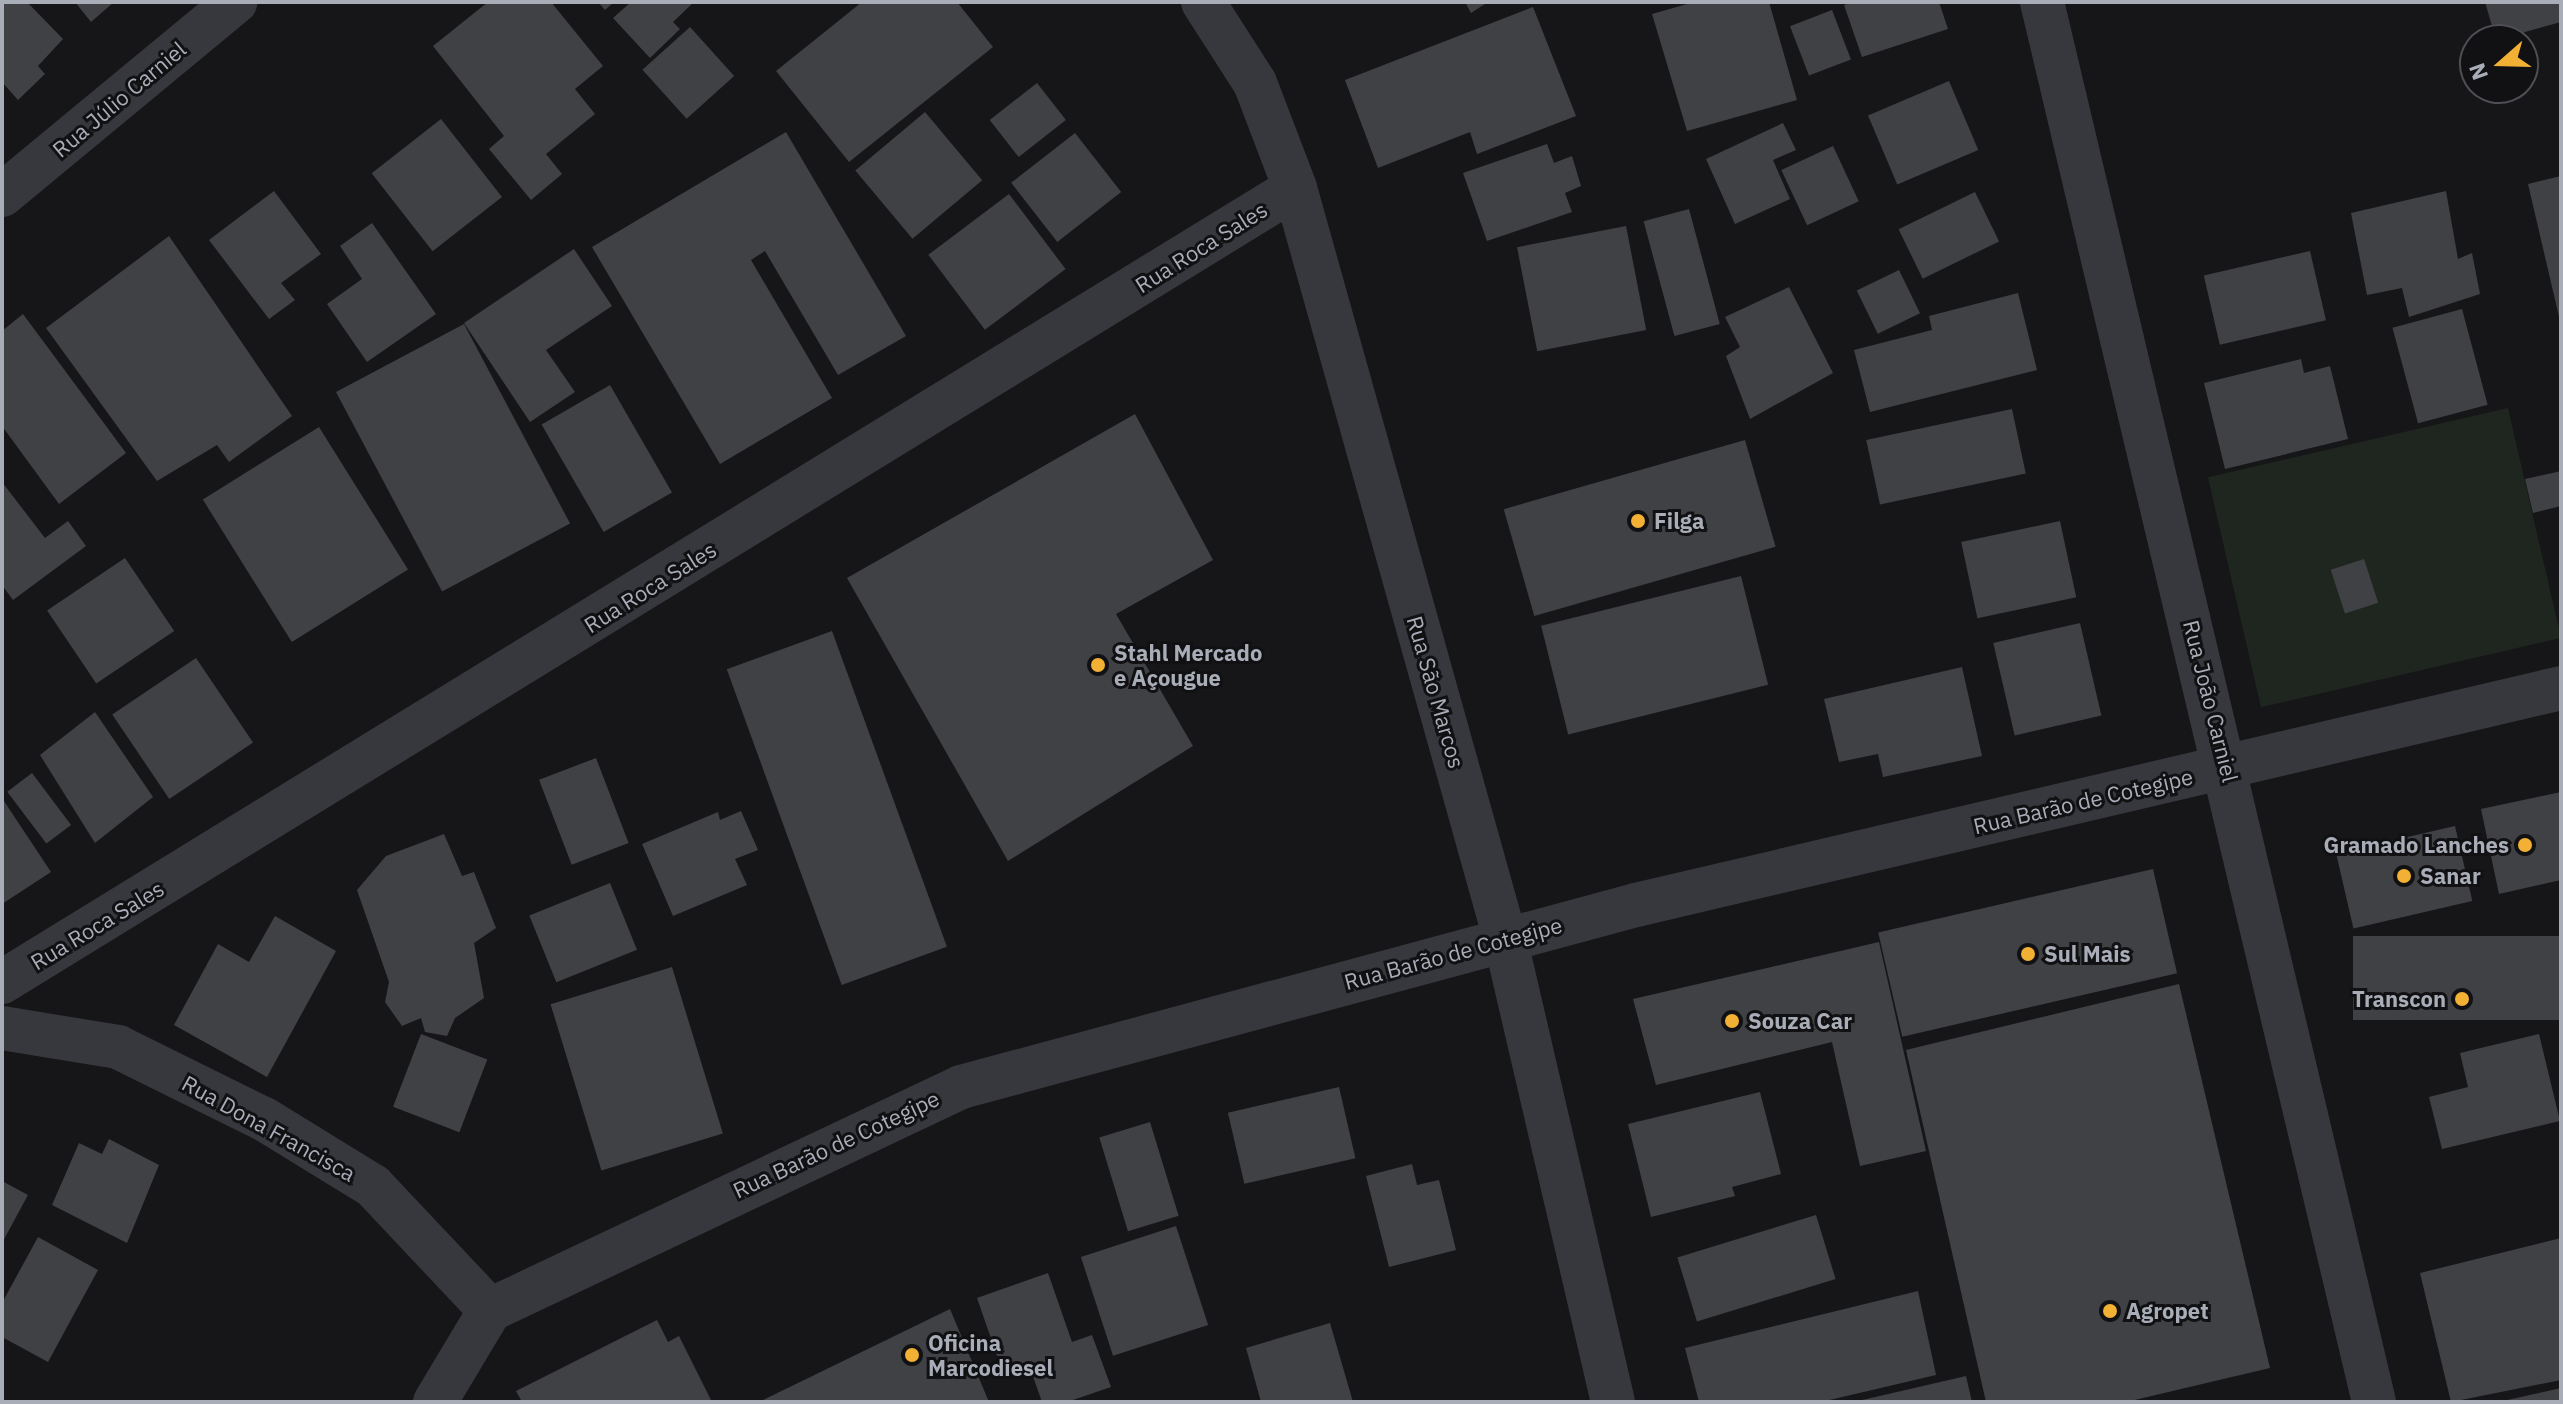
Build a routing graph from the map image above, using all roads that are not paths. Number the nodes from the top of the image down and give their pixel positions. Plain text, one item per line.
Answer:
1 (235, 2) edge
2 (1203, 2) edge
3 (2042, 2) edge
4 (1295, 188) junction
5 (2, 195) edge
6 (2561, 688) edge
7 (2228, 767) junction
8 (1505, 938) junction
9 (2, 982) edge
10 (2, 1028) edge
11 (490, 1310) junction
12 (435, 1402) edge
13 (1613, 1402) edge
14 (2374, 1402) edge

1 - 5 street, Rua Júlio Carniel
2 - 4 street, Rua São Marcos
3 - 7 street, Rua João Carniel
4 - 8 street, Rua São Marcos
4 - 9 street, Rua Roca Sales
6 - 7 street, Rua Barão de Cotegipe
7 - 8 street, Rua Barão de Cotegipe
7 - 14 street, Rua João Carniel
8 - 11 street, Rua Barão de Cotegipe
8 - 13 street, Rua São Marcos
10 - 11 street, Rua Dona Francisca
11 - 12 street

